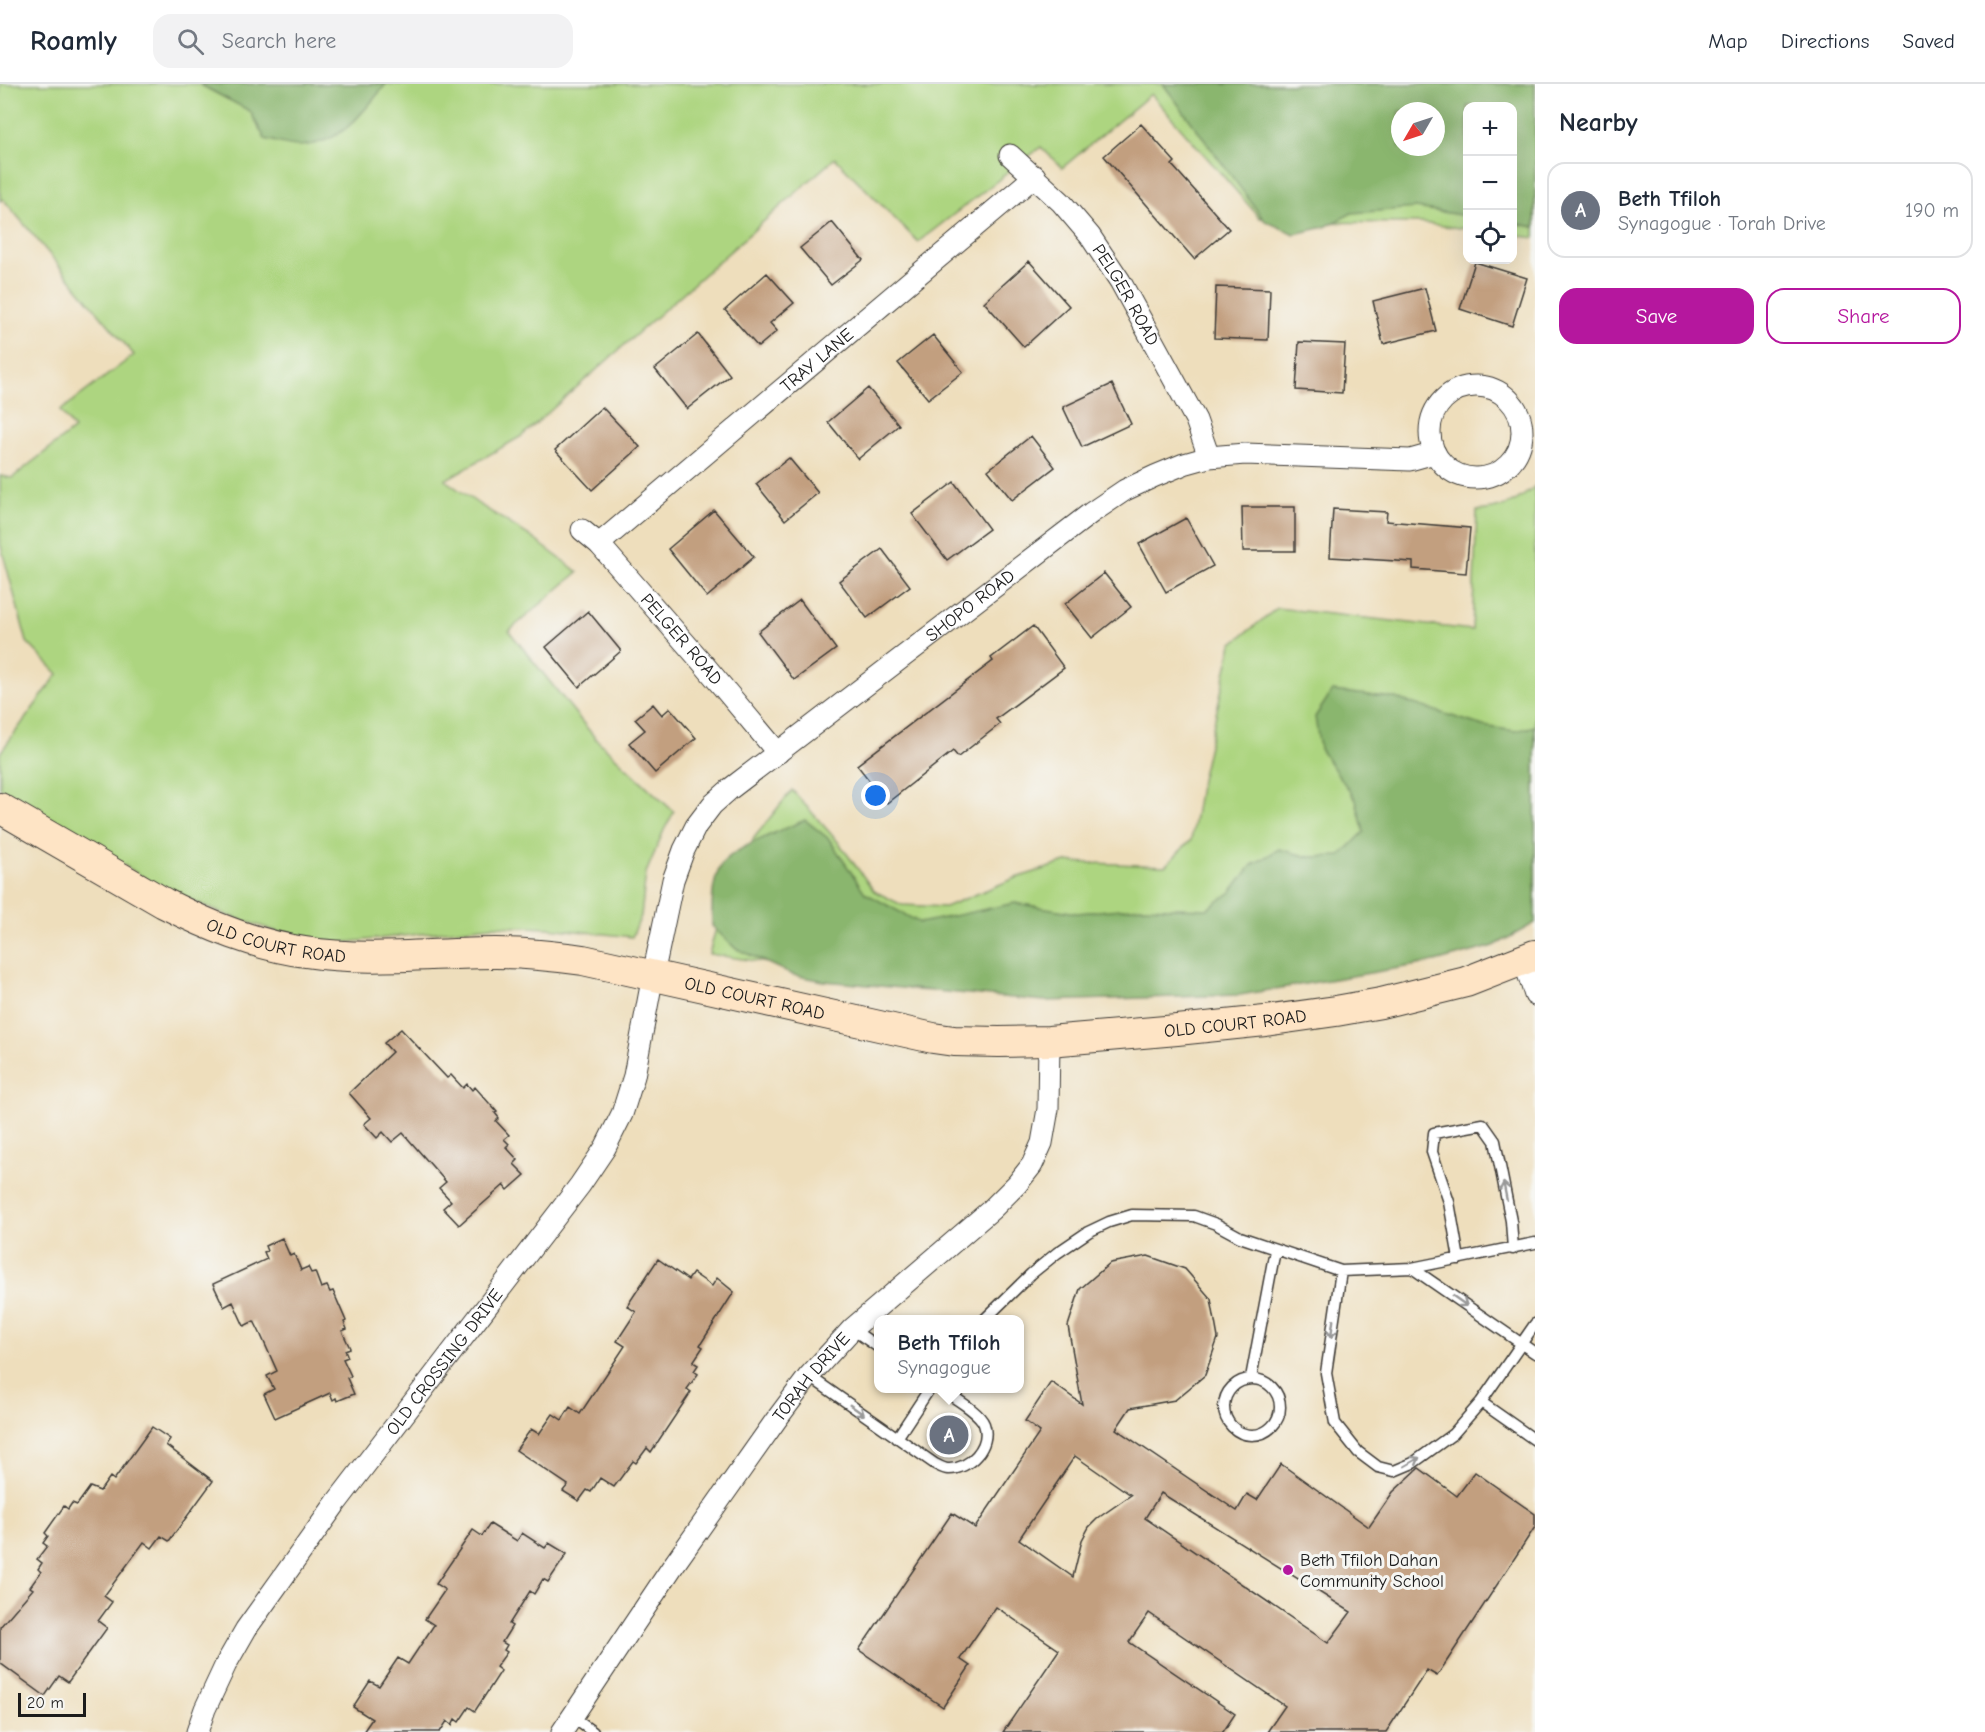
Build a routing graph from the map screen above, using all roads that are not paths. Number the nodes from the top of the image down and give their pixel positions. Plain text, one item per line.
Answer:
1 (1010, 155) dead end
2 (1035, 176) junction
3 (1435, 453) junction
4 (1209, 457) junction
5 (582, 531) dead end
6 (599, 544) junction
7 (778, 753) junction
8 (0, 808) edge
9 (1530, 958) edge
10 (652, 975) junction
11 (1535, 995) edge
12 (1049, 1041) junction
13 (1535, 1243) edge
14 (1513, 1249) junction
15 (1275, 1250) junction
16 (1459, 1259) junction
17 (1412, 1268) junction
18 (1341, 1271) junction
19 (989, 1315) edge
20 (1535, 1324) edge
21 (852, 1329) junction
22 (874, 1344) edge
23 (1522, 1344) junction
24 (1535, 1353) edge
25 (809, 1376) junction
26 (1251, 1378) junction
27 (927, 1393) edge
28 (946, 1393) edge
29 (1481, 1402) junction
30 (897, 1438) junction
31 (1535, 1440) edge
32 (567, 1725) edge
33 (197, 1732) edge
34 (593, 1732) edge

1 - 2 street, PELGER ROAD
2 - 4 street, PELGER ROAD
2 - 6 street, TRAY LANE
3 - 3 street
3 - 4 street, SHOPO ROAD
4 - 7 street, SHOPO ROAD
5 - 6 street, PELGER ROAD
6 - 7 street, PELGER ROAD
7 - 10 street, SHOPO ROAD
8 - 10 main road, OLD COURT ROAD
9 - 11 street
9 - 12 main road, OLD COURT ROAD
10 - 12 main road, OLD COURT ROAD
10 - 33 street, OLD CROSSING DRIVE
12 - 21 street, TORAH DRIVE
13 - 14 lane
14 - 16 lane
14 -> 16 lane
15 - 18 lane
15 - 19 lane
15 - 26 lane
16 - 17 lane
17 - 18 lane
17 -> 23 lane
18 -> 29 lane
20 - 23 lane
21 - 22 lane
21 - 25 street, TORAH DRIVE
23 - 24 lane
23 - 29 lane
25 -> 30 lane
25 - 32 street, TORAH DRIVE
26 - 26 lane
27 - 30 lane
28 - 30 lane
29 - 31 lane
32 - 34 lane

